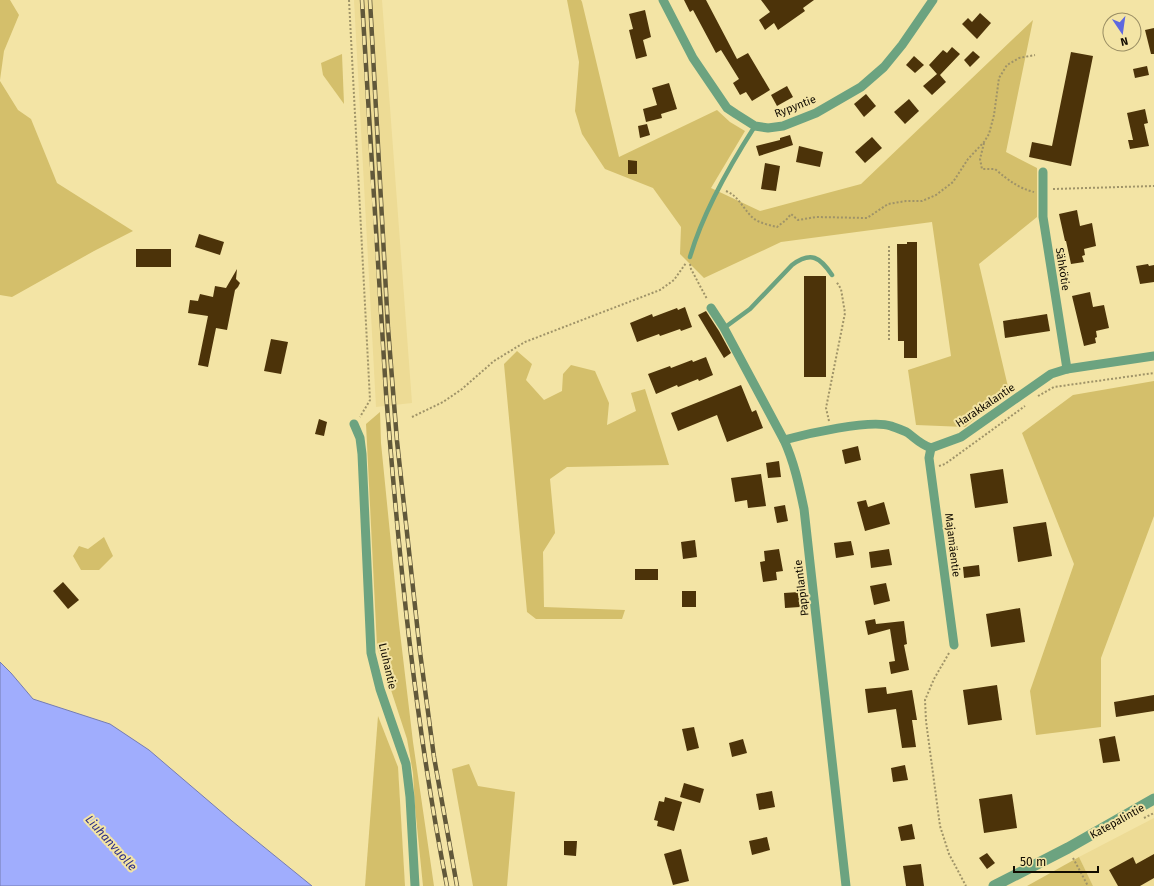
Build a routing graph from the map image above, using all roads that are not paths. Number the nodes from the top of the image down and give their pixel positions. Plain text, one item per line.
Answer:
1 (662, 0) edge
2 (933, 0) edge
3 (755, 126) junction
4 (1043, 172) dead end
5 (690, 257) road end
6 (832, 275) road end
7 (711, 308) road end
8 (724, 328) junction
9 (1154, 356) edge
10 (1068, 369) junction
11 (354, 424) road end
12 (784, 440) junction
13 (931, 448) junction
14 (954, 645) road end
15 (1154, 800) edge
16 (416, 886) edge
17 (846, 886) edge
18 (994, 886) edge

1 - 3 street, Rypyntie
2 - 3 street, Rypyntie
3 - 5 lane
4 - 10 street, Sähkötie
6 - 8 lane
7 - 8 street, Pappilantie
8 - 12 street, Pappilantie
9 - 10 street, Harakkalantie
10 - 13 street, Harakkalantie
11 - 16 street, Liuhantie
12 - 13 street
12 - 17 street, Pappilantie
13 - 14 street, Majamäentie
15 - 18 street, Katepalintie

